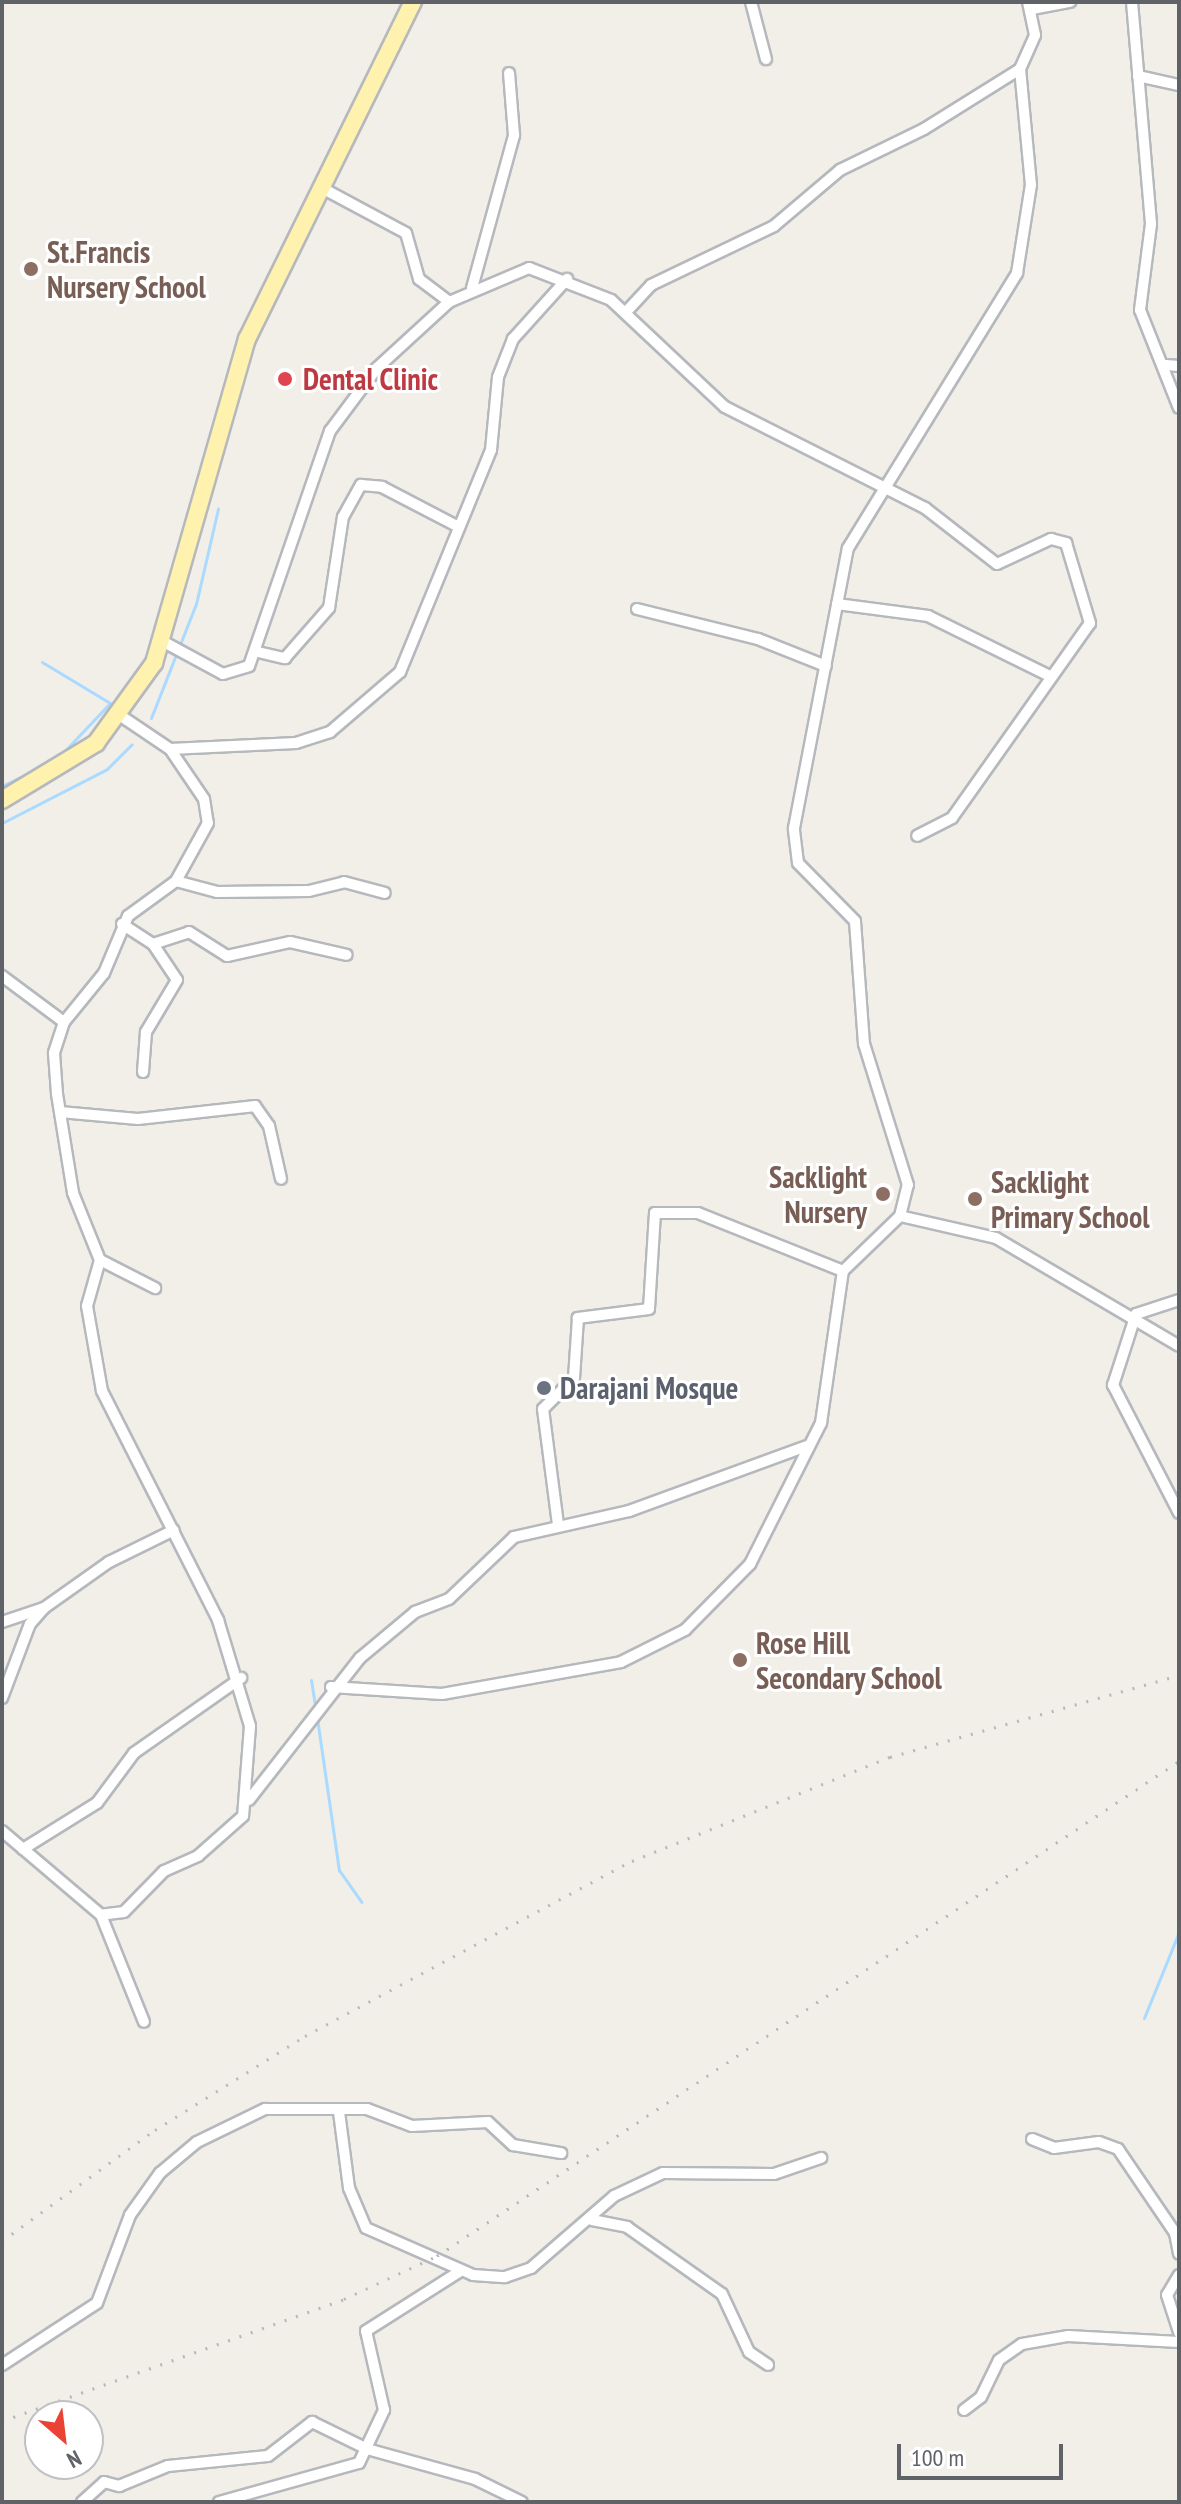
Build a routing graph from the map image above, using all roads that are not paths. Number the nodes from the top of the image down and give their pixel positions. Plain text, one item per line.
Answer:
1 (413, 2) edge
2 (751, 2) edge
3 (1070, 2) edge
4 (1132, 2) edge
5 (1030, 5) edge
6 (766, 59) dead end
7 (1020, 69) junction
8 (509, 73) dead end
9 (1138, 76) junction
10 (1179, 85) edge
11 (322, 188) junction
12 (567, 279) junction
13 (472, 288) junction
14 (449, 302) junction
15 (626, 312) junction
16 (1166, 365) junction
17 (1179, 366) edge
18 (1179, 408) edge
19 (882, 485) junction
20 (455, 525) junction
21 (837, 604) junction
22 (637, 609) dead end
23 (162, 641) junction
24 (258, 652) junction
25 (826, 666) junction
26 (1048, 675) junction
27 (121, 716) junction
28 (170, 749) junction
29 (2, 800) edge
30 (917, 836) dead end
31 (176, 881) junction
32 (385, 893) dead end
33 (122, 924) junction
34 (153, 944) junction
35 (347, 955) dead end
36 (2, 976) edge
37 (64, 1022) junction
38 (143, 1072) dead end
39 (60, 1112) junction
40 (281, 1179) dead end
41 (900, 1216) junction
42 (100, 1260) junction
43 (843, 1271) junction
44 (155, 1288) dead end
45 (1179, 1300) edge
46 (1132, 1320) junction
47 (1179, 1346) edge
48 (807, 1446) junction
49 (1179, 1513) edge
50 (558, 1524) junction
51 (174, 1530) junction
52 (44, 1608) junction
53 (2, 1622) edge
54 (241, 1678) junction
55 (331, 1687) junction
56 (2, 1698) edge
57 (249, 1800) junction
58 (2, 1831) edge
59 (23, 1849) junction
60 (101, 1915) junction
61 (144, 2022) dead end
62 (339, 2112) junction
63 (1032, 2139) dead end
64 (561, 2153) dead end
65 (821, 2158) dead end
66 (592, 2220) junction
67 (1179, 2254) edge
68 (459, 2272) junction
69 (1179, 2275) edge
70 (1179, 2333) edge
71 (1179, 2342) edge
72 (2, 2365) edge
73 (768, 2365) dead end
74 (964, 2410) dead end
75 (367, 2449) junction
76 (82, 2502) edge
77 (219, 2502) edge
78 (522, 2502) edge

1 - 11 main road
2 - 6 street
3 - 5 street
4 - 9 street
5 - 7 street
7 - 15 street
7 - 19 street
8 - 13 street
9 - 10 street
9 - 16 street
11 - 14 street
11 - 23 main road
12 - 13 street
12 - 15 street
12 - 20 street
13 - 14 street
14 - 24 street
15 - 19 street
16 - 17 street
16 - 18 street
19 - 21 street
19 - 26 street
20 - 24 street
20 - 28 street
21 - 25 street
21 - 26 street
22 - 25 street
23 - 24 street
23 - 27 main road
25 - 41 street
26 - 30 street
27 - 28 street
27 - 29 main road
28 - 31 street
31 - 32 street
31 - 33 street
33 - 34 street
33 - 37 street
34 - 35 street
34 - 38 street
36 - 37 street
37 - 39 street
39 - 40 street
39 - 42 street
41 - 43 street
41 - 46 street
42 - 44 street
42 - 51 street
43 - 48 street
43 - 50 street
45 - 46 street
46 - 47 street
46 - 49 street
48 - 50 street
48 - 55 street
50 - 55 street
51 - 52 street
51 - 54 street
52 - 53 street
52 - 56 street
54 - 57 street
54 - 59 street
55 - 57 street
57 - 60 street
58 - 59 street
59 - 60 street
60 - 61 street
62 - 64 street
62 - 68 street
62 - 72 street
63 - 67 street
65 - 66 street
66 - 68 street
66 - 73 street
68 - 75 street
69 - 70 street
71 - 74 street
75 - 76 street
75 - 77 street
75 - 78 street

